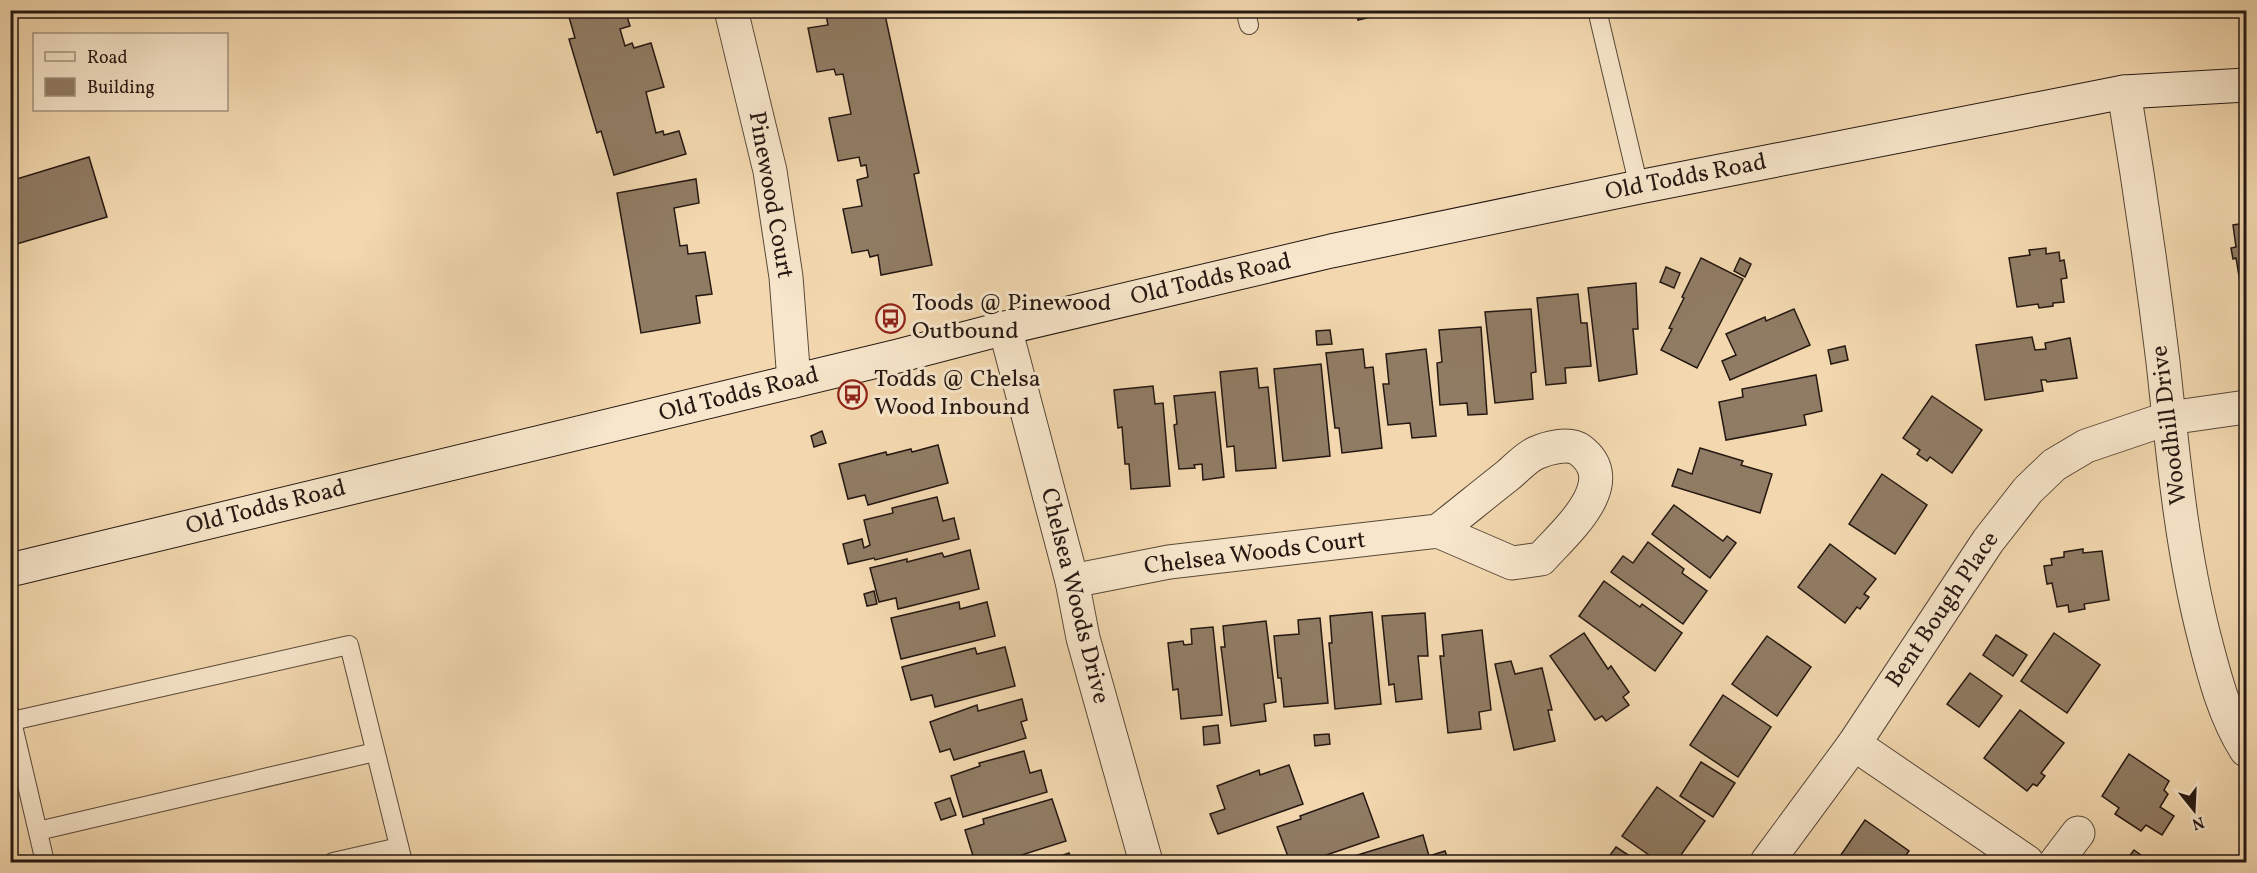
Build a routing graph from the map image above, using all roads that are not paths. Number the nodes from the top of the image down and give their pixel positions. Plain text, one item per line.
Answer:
1 (730, 10) edge
2 (1597, 10) edge
3 (2247, 85) edge
4 (2124, 92) junction
5 (1639, 187) junction
6 (1005, 328) junction
7 (794, 381) junction
8 (2247, 407) edge
9 (2169, 418) junction
10 (1438, 531) dead end
11 (10, 570) edge
12 (1072, 581) junction
13 (11, 717) edge
14 (1854, 744) junction
15 (2247, 750) edge
16 (375, 752) junction
17 (38, 831) junction
18 (2078, 833) dead end
19 (401, 855) edge
20 (45, 862) edge
21 (333, 862) edge
22 (1146, 862) edge
23 (1767, 862) edge
24 (2027, 862) edge
25 (2056, 862) edge

1 - 7 street, Pinewood Court
2 - 5 lane
3 - 4 street, Old Todds Road
4 - 5 street, Old Todds Road
4 - 9 street, Woodhill Drive
5 - 6 street, Old Todds Road
6 - 7 street, Old Todds Road
6 - 12 street, Chelsea Woods Drive
7 - 11 street, Old Todds Road
8 - 9 street, Bent Bough Place
9 - 14 street, Bent Bough Place
9 - 15 street, Woodhill Drive
10 - 12 street, Chelsea Woods Court
12 - 22 street, Chelsea Woods Drive
13 - 16 lane
13 - 17 lane
14 - 23 street, Bent Bough Place
14 - 24 street
16 - 17 lane
16 - 19 lane
17 - 20 lane
18 - 25 street
19 - 21 lane

